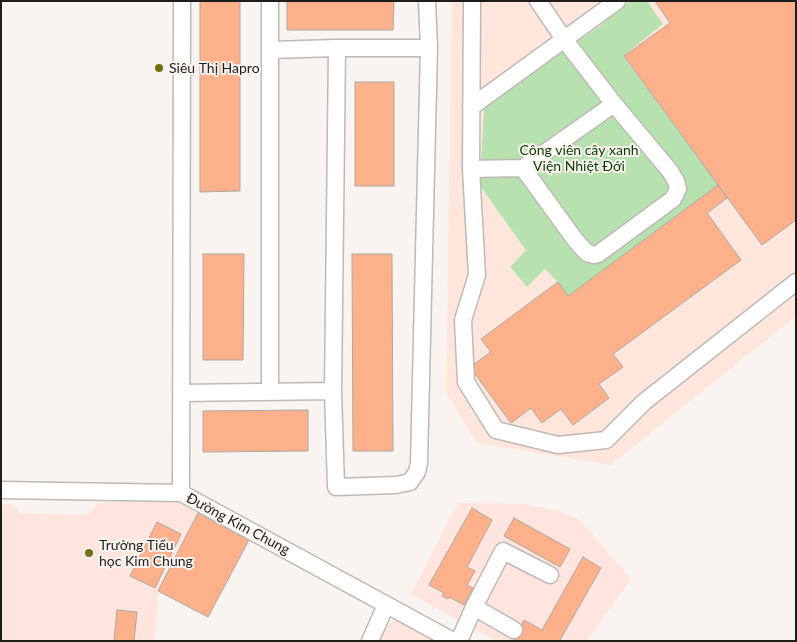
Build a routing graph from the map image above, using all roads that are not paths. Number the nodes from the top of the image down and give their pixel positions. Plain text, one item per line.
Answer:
1 (182, 1) edge
2 (270, 1) edge
3 (427, 1) edge
4 (472, 1) edge
5 (538, 1) edge
6 (617, 1) edge
7 (564, 39) junction
8 (337, 48) junction
9 (429, 48) junction
10 (270, 50) junction
11 (614, 104) junction
12 (471, 107) junction
13 (523, 168) junction
14 (471, 169) junction
15 (796, 282) edge
16 (333, 391) junction
17 (270, 392) junction
18 (182, 393) junction
19 (1, 490) edge
20 (181, 493) junction
21 (550, 575) dead end
22 (386, 605) junction
23 (474, 607) junction
24 (514, 630) dead end
25 (370, 641) edge
26 (454, 641) edge
27 (459, 641) edge

1 - 18 street
2 - 10 street
3 - 9 street
4 - 12 street
5 - 7 street
6 - 7 street
7 - 11 street
7 - 12 street
8 - 9 street
8 - 10 street
8 - 16 street
9 - 16 street
10 - 17 street
11 - 13 street
11 - 13 street
12 - 14 street
13 - 14 street
14 - 15 street
16 - 17 street
17 - 18 street
18 - 20 street
19 - 20 street, Đường Kim Chung
20 - 22 street, Đường Kim Chung
21 - 23 street
22 - 25 street
22 - 26 street, Đường Kim Chung
23 - 24 street
23 - 27 street

